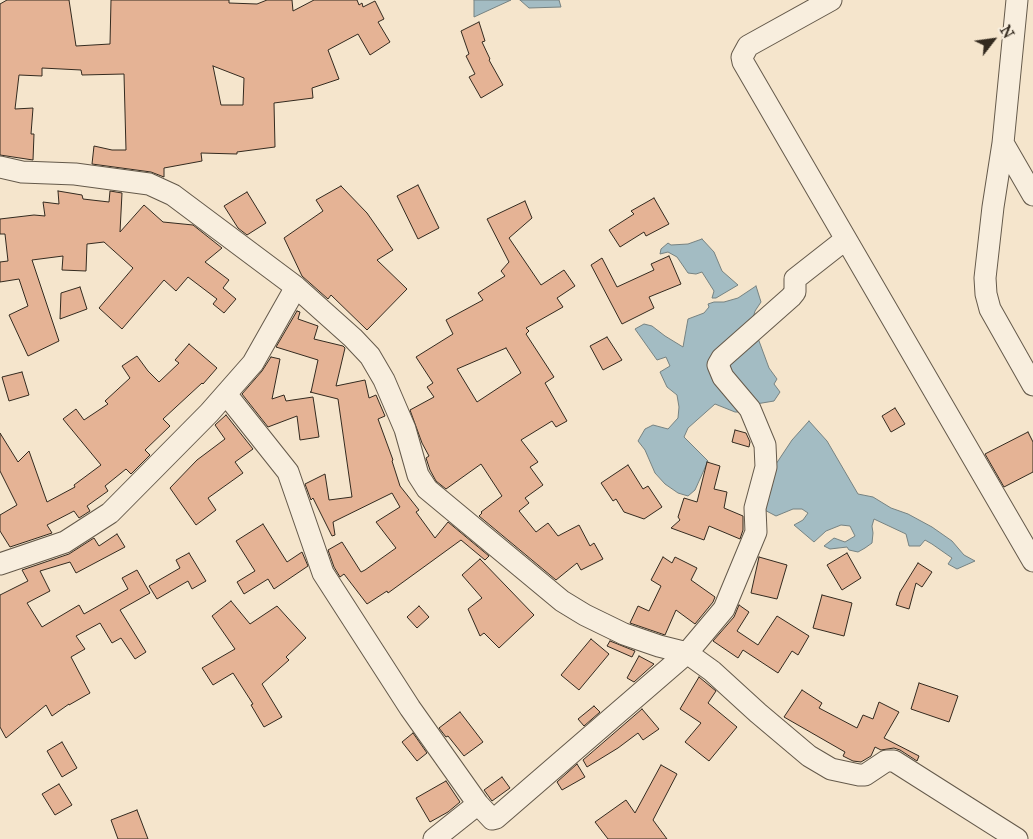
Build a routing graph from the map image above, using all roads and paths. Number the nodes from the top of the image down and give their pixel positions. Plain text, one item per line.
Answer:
1 (831, 0) edge
2 (1017, 0) edge
3 (1003, 143) junction
4 (0, 167) edge
5 (1033, 195) edge
6 (846, 239) junction
7 (296, 286) junction
8 (1033, 385) edge
9 (226, 394) junction
10 (1033, 561) edge
11 (0, 564) edge
12 (688, 653) junction
13 (478, 804) junction
14 (434, 839) edge
15 (1017, 839) edge

1 - 6 street
2 - 3 street
3 - 5 street
3 - 8 street
4 - 7 street
6 - 10 street
6 - 12 street
7 - 9 street
7 - 12 street
9 - 11 street
9 - 13 street
12 - 13 street
12 - 15 street
13 - 14 street

